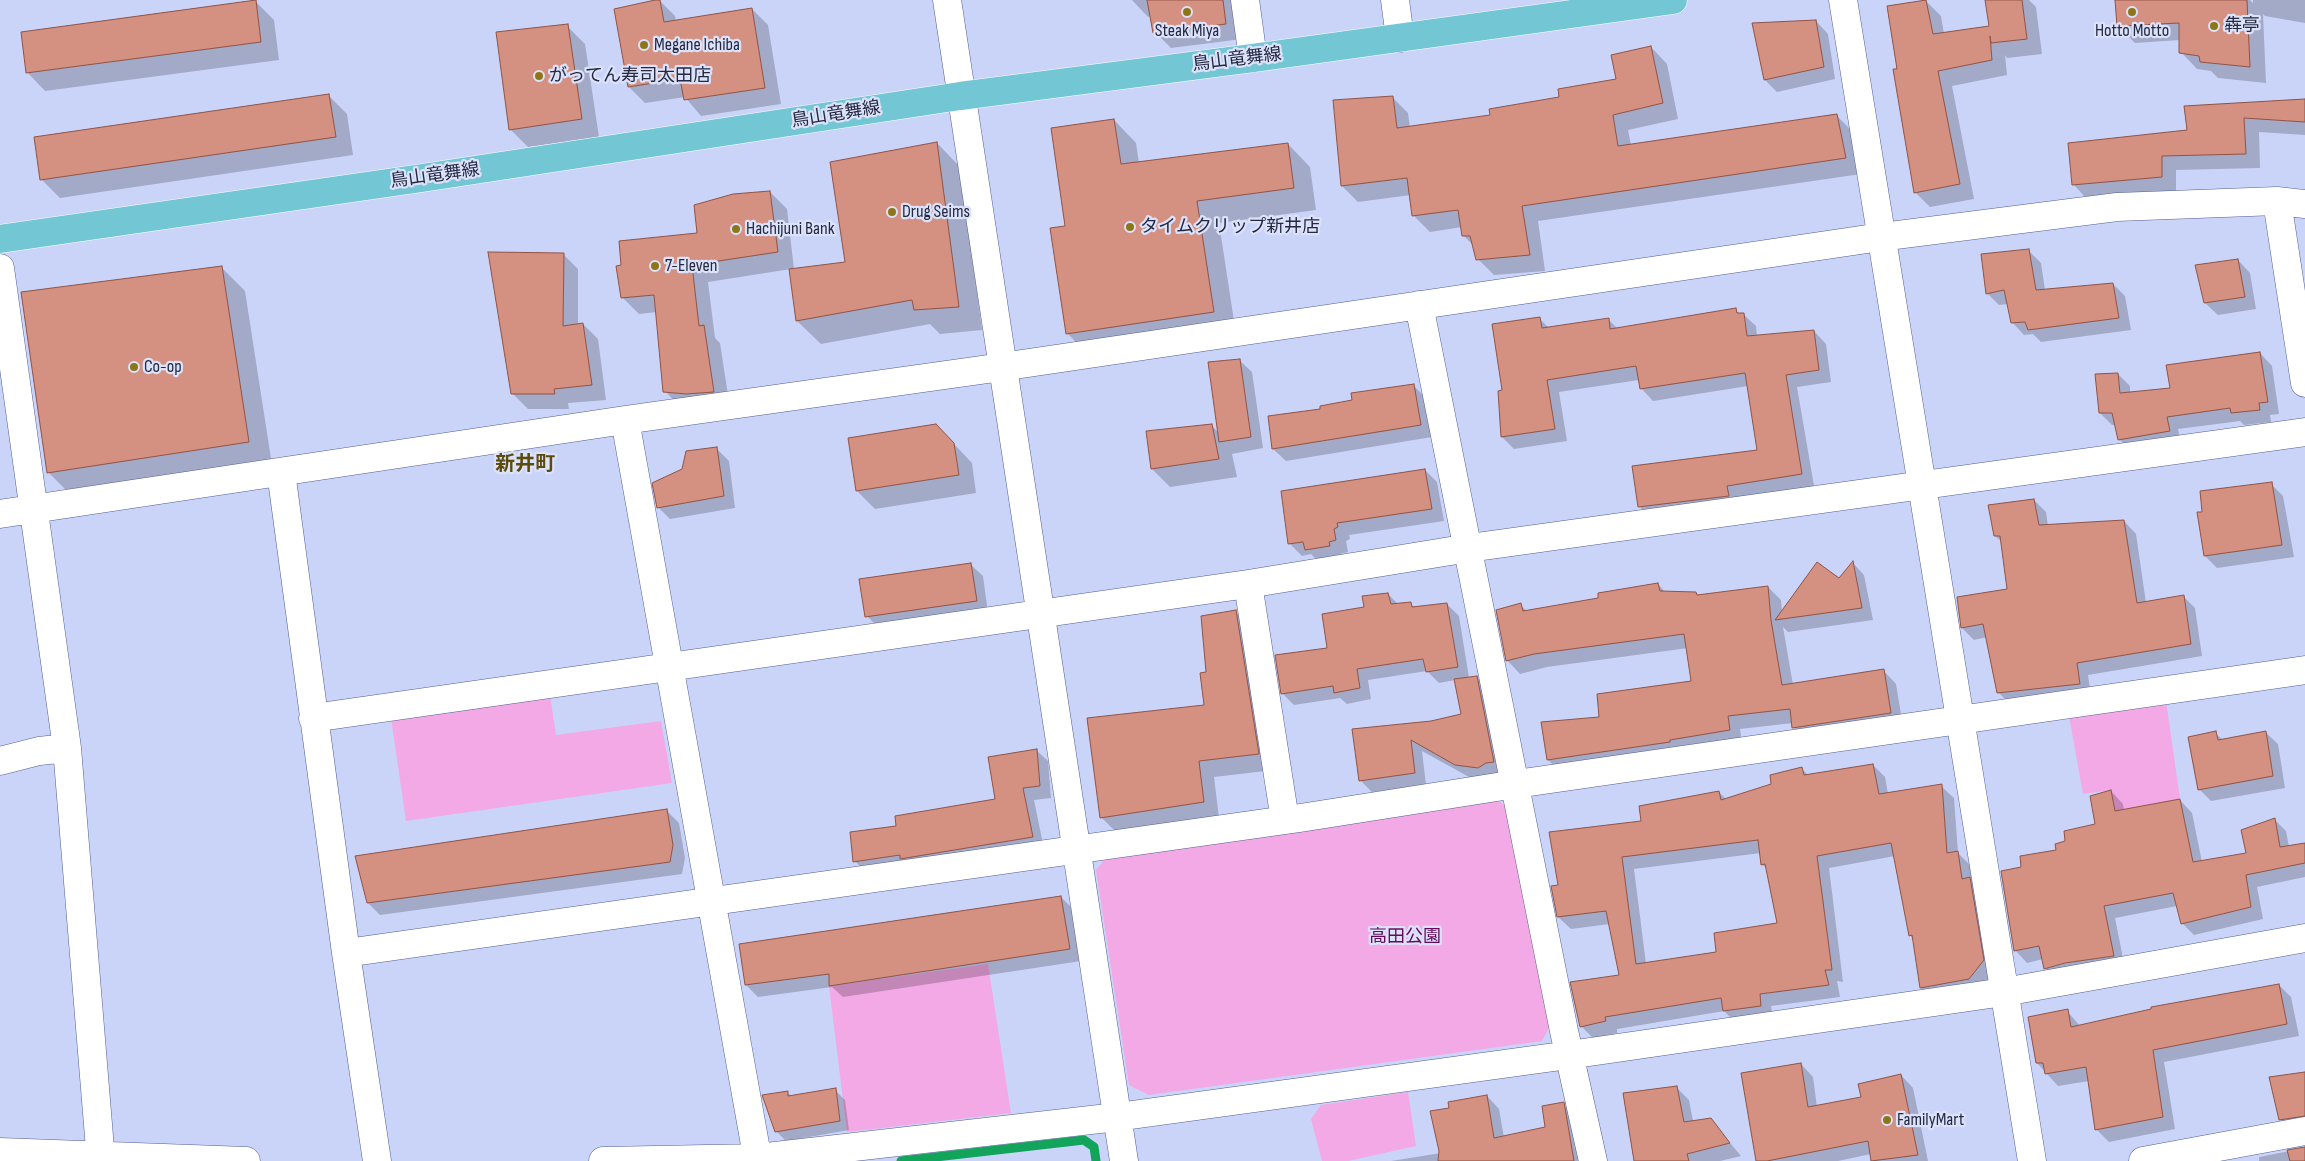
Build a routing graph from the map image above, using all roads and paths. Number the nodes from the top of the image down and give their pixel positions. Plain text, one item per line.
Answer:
1 (947, 0) edge
2 (1245, 0) edge
3 (1395, 0) edge
4 (1673, 0) edge
5 (1843, 0) edge
6 (1400, 38) junction
7 (1254, 58) junction
8 (960, 96) junction
9 (2277, 201) junction
10 (2305, 204) edge
11 (1881, 237) junction
12 (0, 238) edge
13 (0, 268) edge
14 (1419, 305) junction
15 (1002, 367) junction
16 (2305, 383) edge
17 (625, 420) junction
18 (2305, 432) edge
19 (281, 472) junction
20 (1922, 486) junction
21 (35, 509) junction
22 (0, 514) edge
23 (1469, 548) junction
24 (1248, 584) junction
25 (1039, 612) junction
26 (669, 667) junction
27 (2305, 670) edge
28 (313, 718) junction
29 (1960, 720) junction
30 (67, 748) junction
31 (0, 761) edge
32 (1516, 784) junction
33 (1284, 820) junction
34 (1075, 848) junction
35 (711, 901) junction
36 (2305, 938) edge
37 (346, 953) junction
38 (2004, 992) junction
39 (1569, 1055) junction
40 (1117, 1117) junction
41 (2305, 1131) edge
42 (0, 1152) edge
43 (101, 1158) edge
44 (758, 1159) edge
45 (246, 1161) edge
46 (376, 1161) edge
47 (603, 1161) edge
48 (1124, 1161) edge
49 (1593, 1161) edge
50 (2032, 1161) edge
51 (2143, 1161) edge

1 - 8 street
2 - 7 street
3 - 6 street
4 - 6 main road, 鳥山竜舞線
5 - 11 street
6 - 7 main road, 鳥山竜舞線
7 - 8 main road, 鳥山竜舞線
8 - 12 main road, 鳥山竜舞線
8 - 15 street
9 - 10 street
9 - 11 street
9 - 16 street
11 - 14 street
11 - 20 street
13 - 21 street
14 - 15 street
14 - 23 street
15 - 17 street
15 - 25 street
17 - 19 street
17 - 26 street
18 - 20 street
19 - 21 street
19 - 28 street
20 - 23 street
20 - 29 street
21 - 22 street
21 - 30 street
23 - 24 street
23 - 32 street
24 - 25 street
24 - 33 street
25 - 26 street
25 - 34 street
26 - 28 street
26 - 35 street
27 - 29 street
28 - 37 street
29 - 32 street
29 - 38 street
30 - 31 street
30 - 43 street
32 - 33 street
32 - 39 street
33 - 34 street
34 - 35 street
34 - 40 street
35 - 37 street
35 - 44 street
36 - 38 street
37 - 46 street
38 - 39 street
38 - 50 street
39 - 40 street
39 - 49 street
40 - 44 street
40 - 48 street
41 - 51 street
42 - 43 street
43 - 45 street
44 - 47 street

